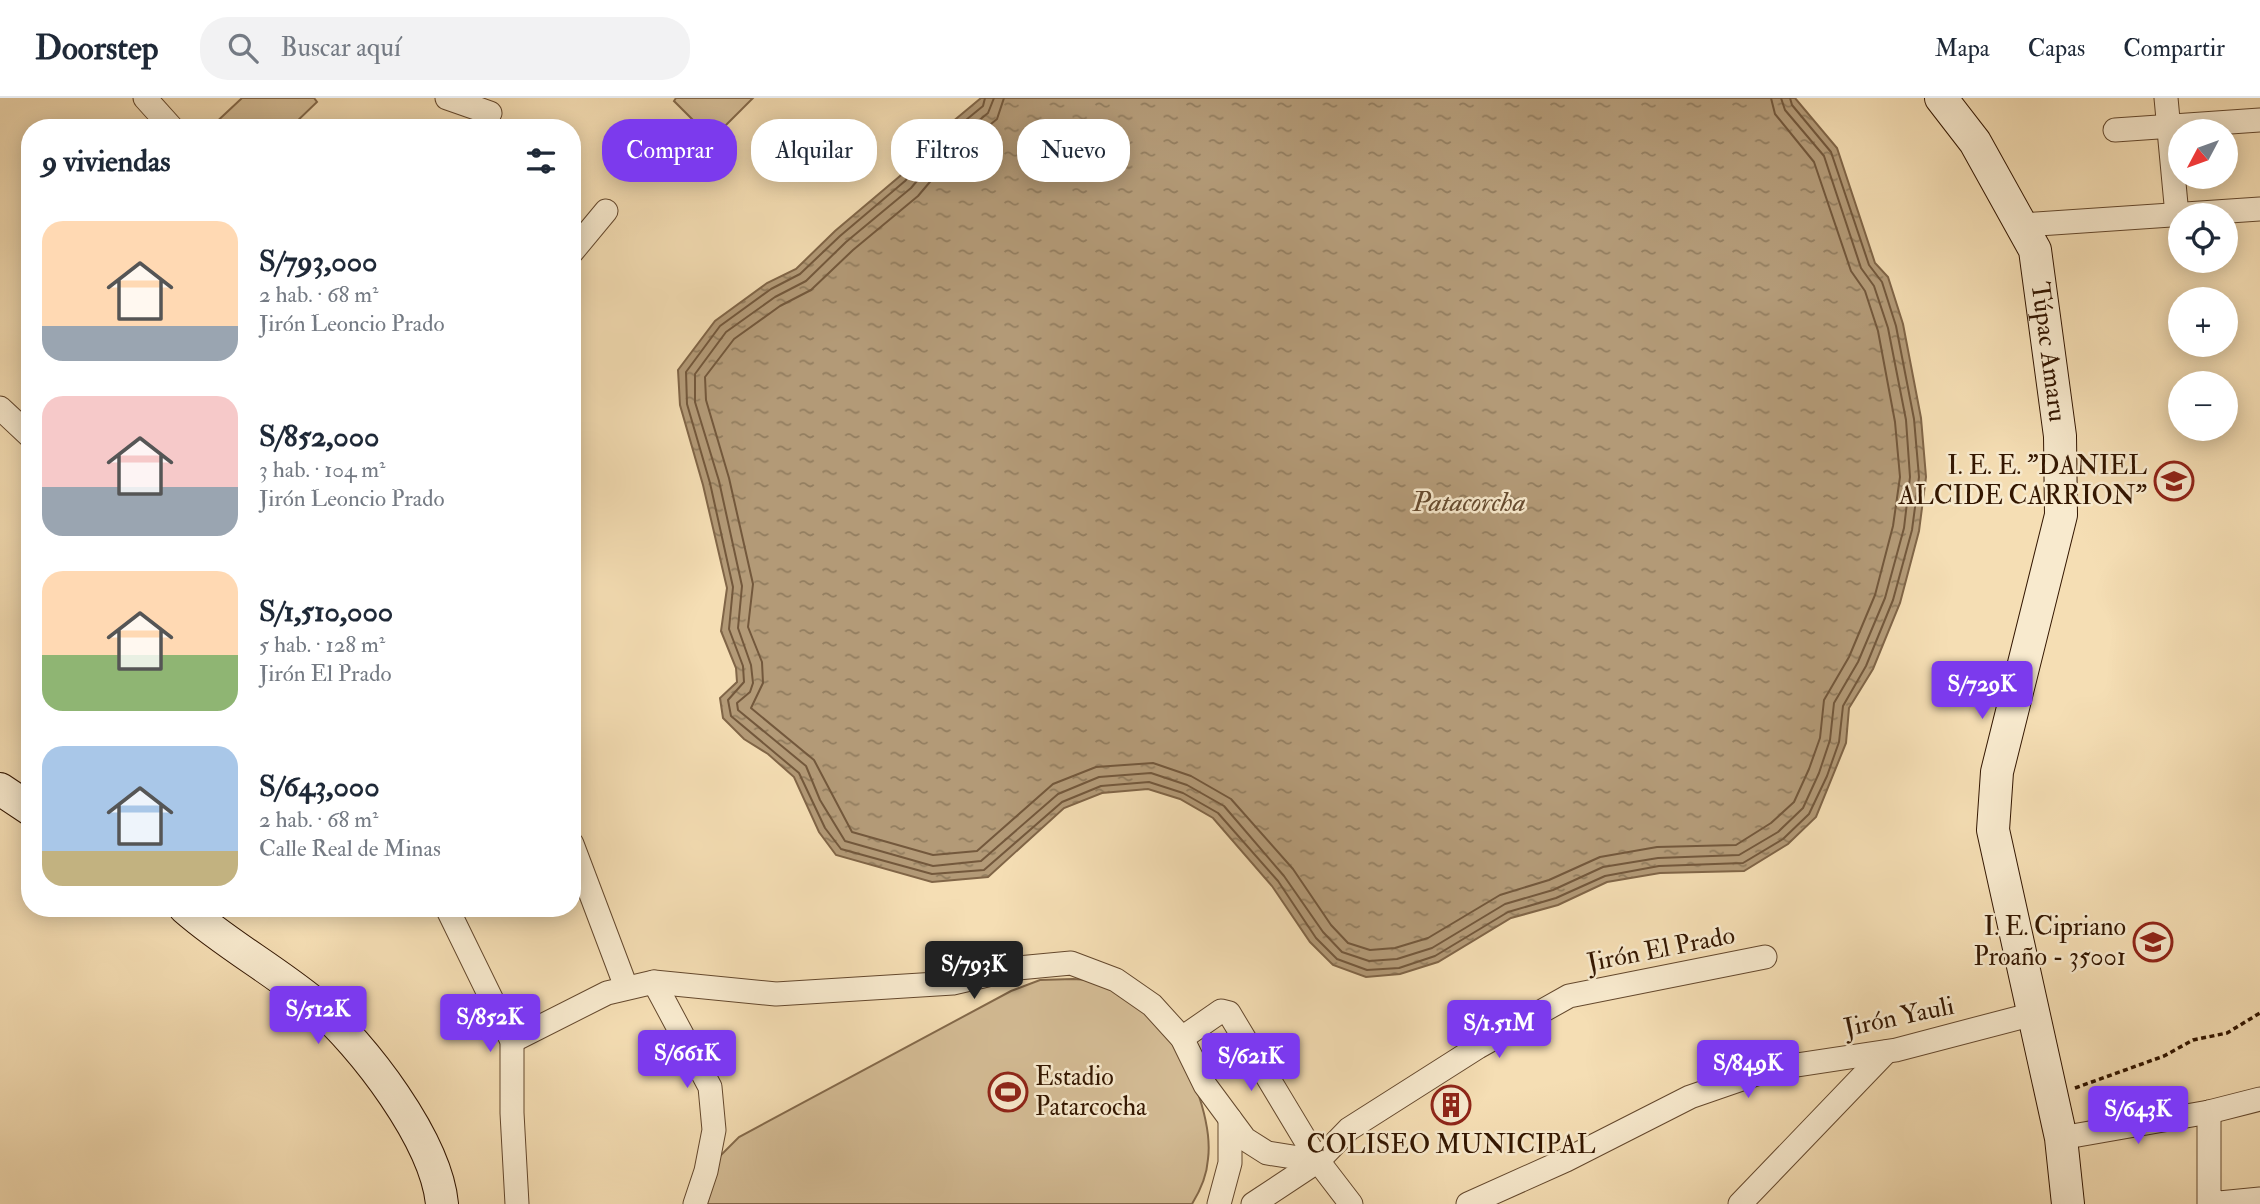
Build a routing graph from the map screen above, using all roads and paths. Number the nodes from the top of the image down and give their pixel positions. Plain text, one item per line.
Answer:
1 (145, 98) edge
2 (447, 98) edge
3 (1941, 98) edge
4 (2166, 98) edge
5 (491, 113) edge
6 (164, 119) edge
7 (2260, 120) edge
8 (2238, 122) edge
9 (2168, 127) joint
10 (2115, 130) dead end
11 (2260, 209) edge
12 (606, 211) dead end
13 (2238, 211) edge
14 (2168, 216) edge
15 (2023, 225) junction
16 (581, 241) edge
17 (0, 408) edge
18 (21, 428) edge
19 (0, 789) edge
20 (21, 803) edge
21 (581, 868) edge
22 (197, 917) edge
23 (451, 917) edge
24 (1765, 957) dead end
25 (654, 982) junction
26 (626, 986) junction
27 (2260, 1013) edge
28 (2033, 1014) junction
29 (1182, 1038) junction
30 (512, 1041) junction
31 (1886, 1052) junction
32 (2051, 1095) junction
33 (2260, 1099) edge
34 (2209, 1112) junction
35 (1230, 1119) junction
36 (2060, 1138) junction
37 (1318, 1161) junction
38 (2260, 1199) edge
39 (442, 1204) edge
40 (517, 1204) edge
41 (695, 1204) edge
42 (1219, 1204) edge
43 (1253, 1204) edge
44 (1351, 1204) edge
45 (1468, 1204) edge
46 (1740, 1204) edge
47 (2068, 1204) edge
48 (2210, 1204) edge

1 - 6 street
2 - 5 street
3 - 15 street, Túpac Amaru
4 - 9 street
7 - 8 street
9 - 10 street
11 - 13 street
12 - 16 street
14 - 15 street
15 - 28 street, Túpac Amaru
17 - 18 street
19 - 20 street
21 - 26 street
22 - 39 street
23 - 30 street
24 - 37 street, Jirón El Prado
25 - 26 street
25 - 29 street
25 - 41 street
26 - 30 street
27 - 32 path
28 - 31 street, Jirón Yauli
28 - 32 street, Túpac Amaru
29 - 35 street
29 - 37 street
30 - 40 street
31 - 45 street, Jirón Yauli
31 - 46 street
32 - 36 street, Túpac Amaru
33 - 34 street
34 - 36 street
34 - 48 street
35 - 37 street
35 - 42 street
36 - 47 street, Túpac Amaru
37 - 43 street, Jirón El Prado
37 - 44 street
38 - 48 street

